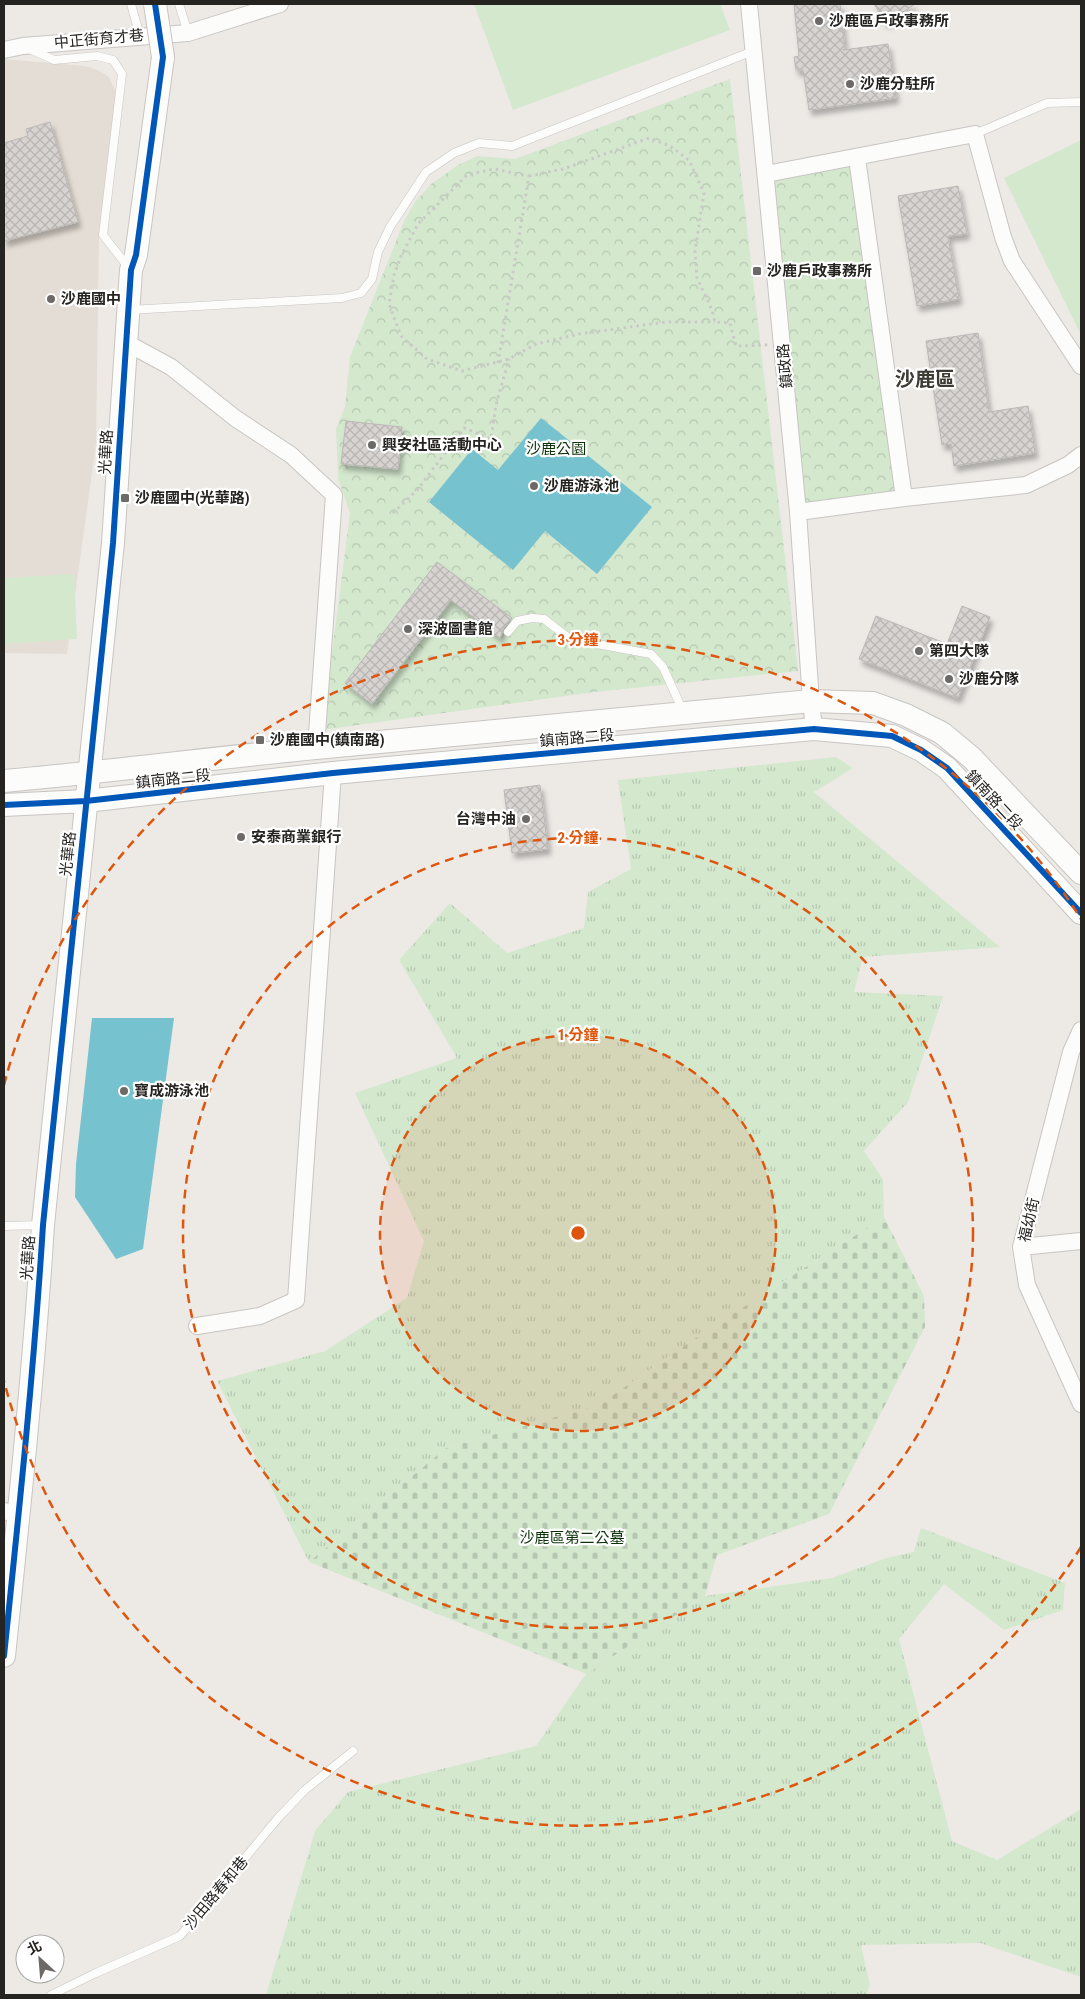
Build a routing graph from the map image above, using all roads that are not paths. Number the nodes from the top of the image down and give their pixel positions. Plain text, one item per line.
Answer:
1 (131, 4) edge
2 (155, 4) edge
3 (179, 4) edge
4 (749, 4) edge
5 (274, 5) edge
6 (188, 33) junction
7 (140, 36) junction
8 (23, 46) junction
9 (4, 50) edge
10 (753, 51) junction
11 (1081, 103) edge
12 (975, 134) junction
13 (856, 158) junction
14 (766, 174) junction
15 (131, 270) junction
16 (127, 310) junction
17 (126, 342) junction
18 (1081, 366) edge
19 (1081, 456) edge
20 (904, 498) junction
21 (798, 512) junction
22 (508, 632) dead end
23 (810, 700) junction
24 (684, 713) junction
25 (814, 729) junction
26 (316, 748) junction
27 (90, 773) junction
28 (333, 773) junction
29 (4, 781) edge
30 (86, 802) junction
31 (4, 805) edge
32 (1081, 873) edge
33 (1081, 913) edge
34 (1081, 1030) edge
35 (43, 1225) junction
36 (4, 1226) edge
37 (1081, 1241) edge
38 (1021, 1246) junction
39 (197, 1326) dead end
40 (1081, 1404) edge
41 (11, 1513) edge
42 (4, 1656) edge
43 (353, 1751) dead end
44 (52, 1995) edge

1 - 7 lane
2 - 15 street, 光華路, bridge
3 - 6 lane
4 - 10 street, 鎮政路
5 - 6 street, 中正街育才巷
6 - 7 street, 中正街育才巷
7 - 8 street, 中正街育才巷
8 - 9 street, 中正街育才巷
8 - 15 lane
10 - 14 street, 鎮政路
10 - 16 lane
11 - 12 lane
12 - 13 street
12 - 18 street
13 - 14 street
13 - 20 street
14 - 21 street, 鎮政路
15 - 16 street, 光華路
16 - 17 street, 光華路
17 - 26 street
17 - 27 street, 光華路
19 - 20 street
20 - 21 street
21 - 23 street, 鎮政路
22 - 24 lane
23 - 24 street, 鎮南路二段
23 - 25 street, 鎮政路
23 - 32 street, 鎮南路二段
24 - 26 street, 鎮南路二段
25 - 28 street, 鎮南路二段
25 - 33 street, 鎮南路二段
26 - 27 street, 鎮南路二段
27 - 29 street, 鎮南路二段
27 - 30 street, 光華路
28 - 30 street, 鎮南路二段
28 - 39 street
30 - 31 street, 鎮南路二段
30 - 35 street, 光華路
34 - 38 street, 福幼街
35 - 36 lane
35 - 41 street, 光華路
37 - 38 street
38 - 40 street, 福幼街
41 - 42 street, 光華路
43 - 44 lane, 沙田路春和巷

